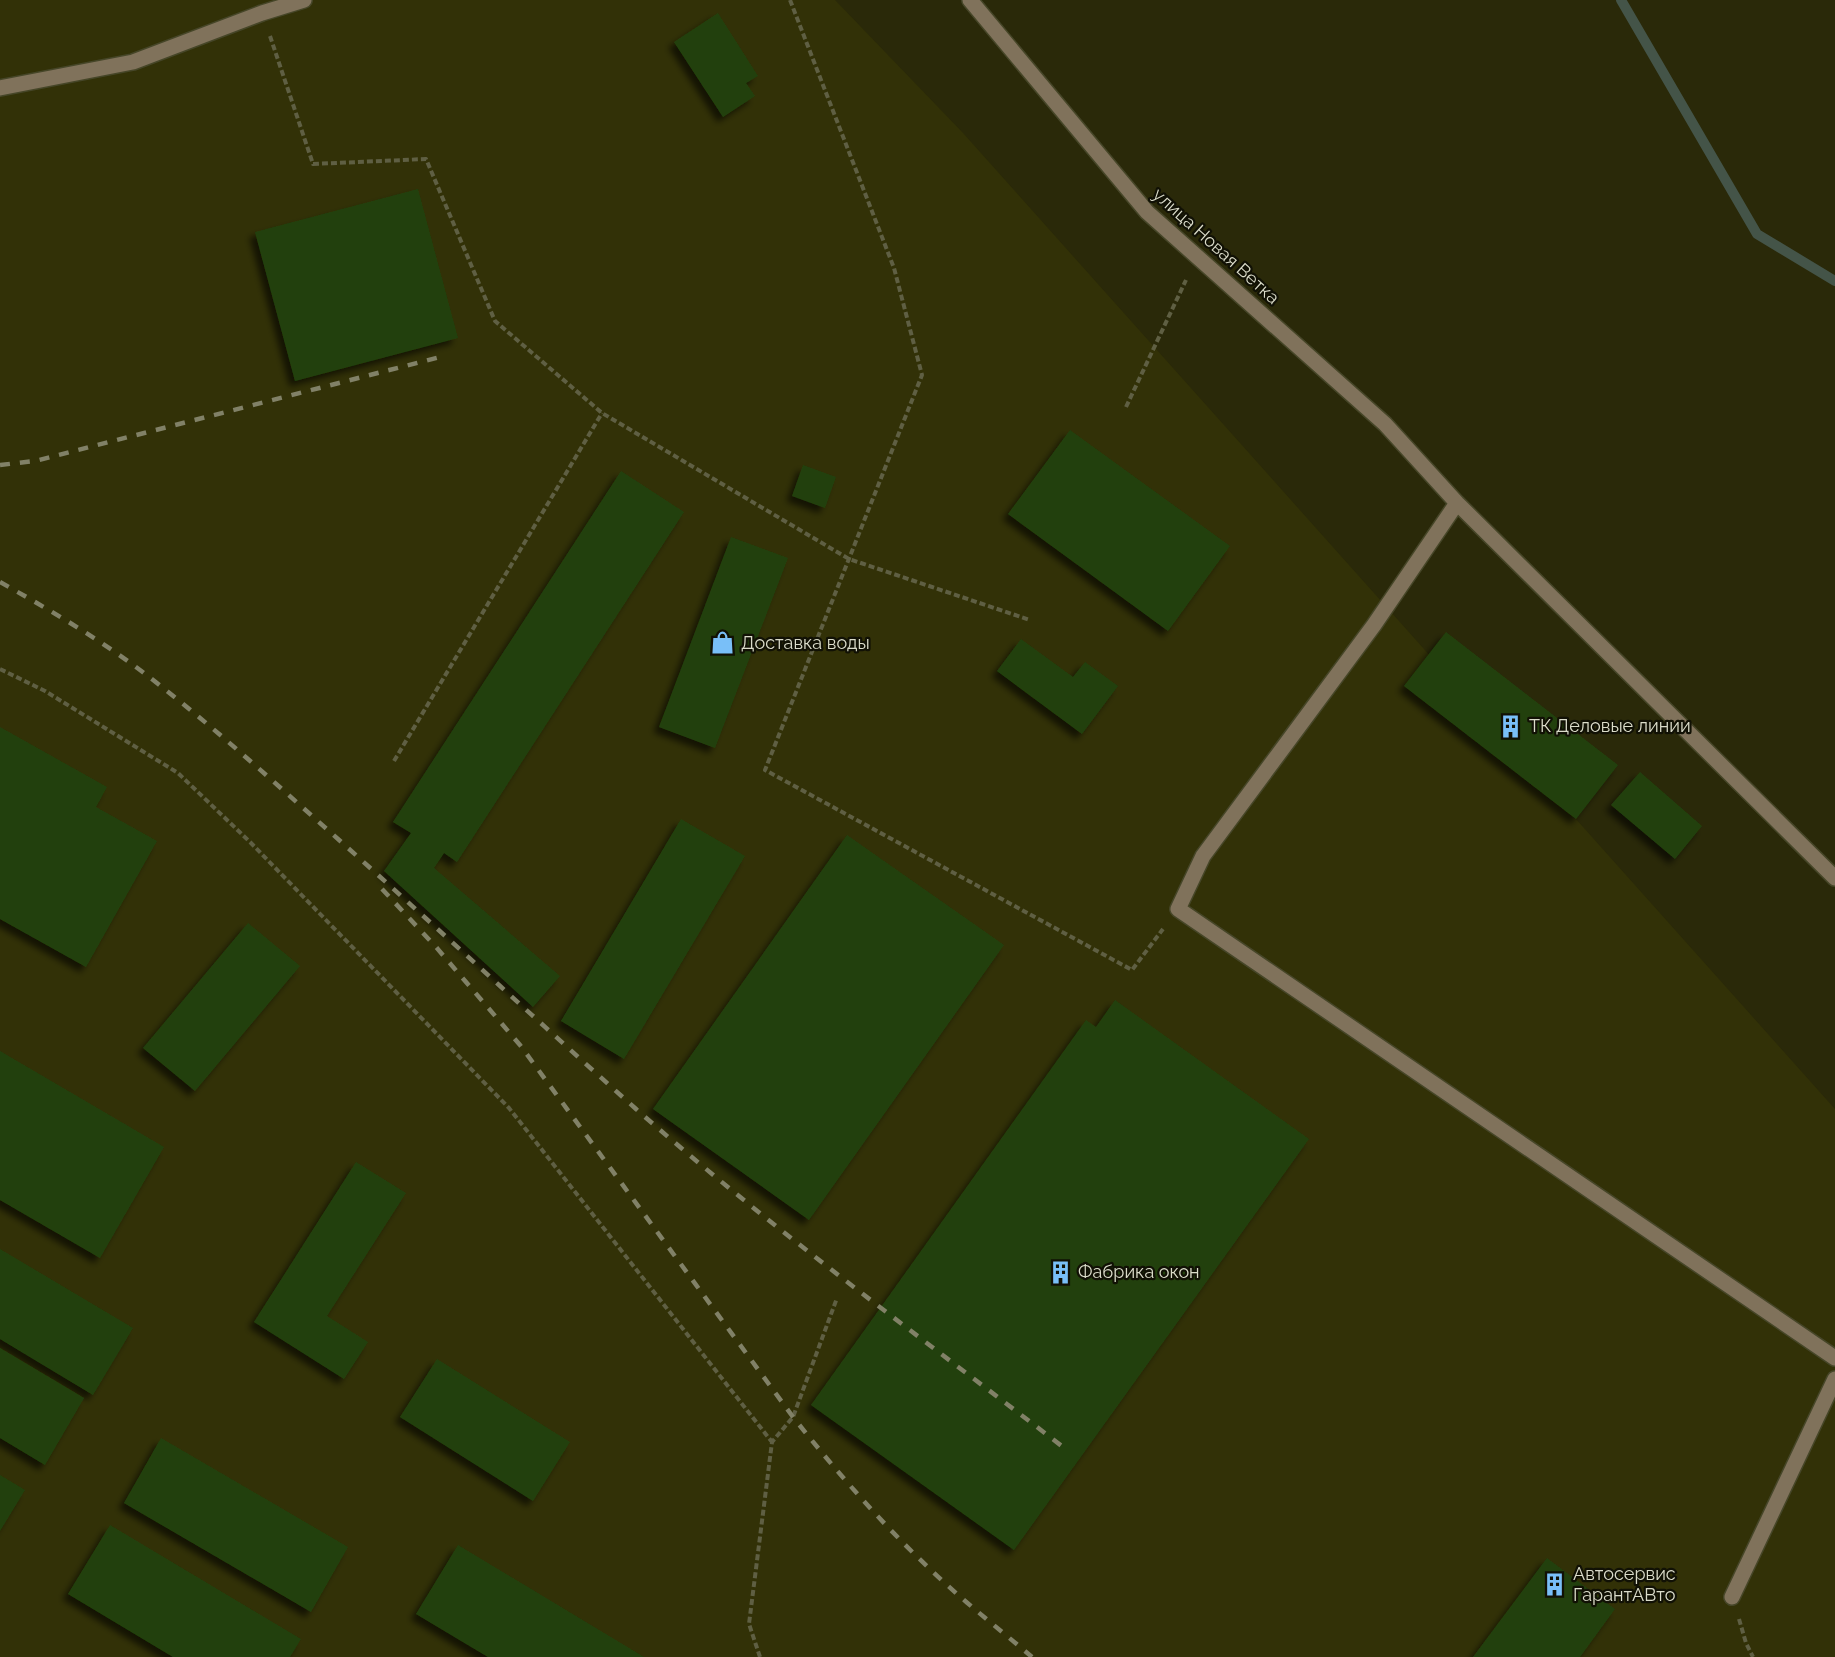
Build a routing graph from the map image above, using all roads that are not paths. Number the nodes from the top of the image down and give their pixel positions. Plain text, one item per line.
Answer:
1 (304, 0) edge
2 (970, 0) edge
3 (0, 88) edge
4 (1456, 503) junction
5 (1835, 878) edge
6 (1835, 1358) edge
7 (1835, 1379) edge
8 (1732, 1597) road end

1 - 3 street
2 - 4 street, улица Новая Ветка
4 - 5 street, улица Новая Ветка
4 - 6 street
7 - 8 street

